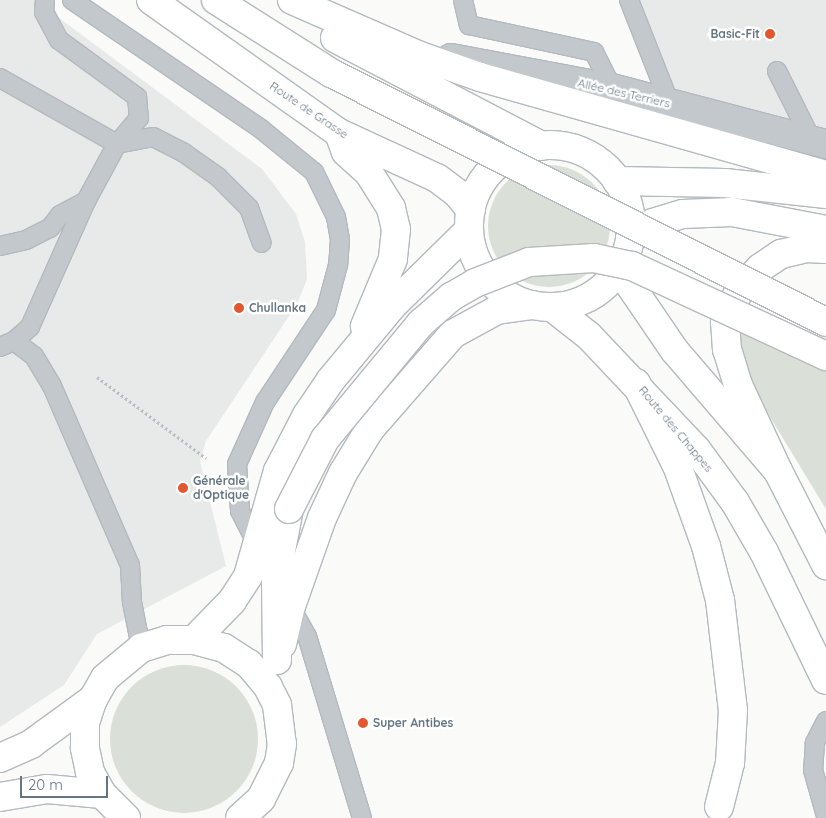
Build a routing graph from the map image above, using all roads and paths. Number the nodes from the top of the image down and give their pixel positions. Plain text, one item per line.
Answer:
1 (45, 0) edge
2 (72, 0) edge
3 (151, 0) edge
4 (216, 0) edge
5 (280, 0) edge
6 (292, 0) edge
7 (463, 0) edge
8 (629, 0) edge
9 (420, 56) junction
10 (777, 70) dead end
11 (0, 78) edge
12 (612, 88) junction
13 (670, 104) junction
14 (339, 133) junction
15 (819, 143) edge
16 (117, 144) junction
17 (542, 146) junction
18 (826, 175) edge
19 (617, 181) junction
20 (826, 194) edge
21 (86, 201) junction
22 (470, 220) junction
23 (826, 230) edge
24 (630, 239) junction
25 (262, 243) dead end
26 (0, 246) edge
27 (826, 249) edge
28 (619, 269) junction
29 (542, 306) junction
30 (826, 322) edge
31 (7, 344) edge
32 (353, 352) junction
33 (826, 356) edge
34 (97, 377) dead end
35 (636, 383) junction
36 (206, 458) dead end
37 (778, 471) junction
38 (256, 543) junction
39 (826, 565) edge
40 (276, 577) junction
41 (291, 606) junction
42 (194, 640) junction
43 (141, 648) junction
44 (277, 660) junction
45 (826, 680) edge
46 (268, 687) junction
47 (92, 699) junction
48 (826, 721) edge
49 (0, 758) edge
50 (102, 794) junction
51 (0, 796) edge
52 (719, 808) dead end
53 (245, 816) edge
54 (826, 816) edge
55 (126, 818) edge
56 (362, 818) edge

1 - 16 lane
2 - 38 lane
3 - 14 main road, Route de Grasse
4 - 30 main road, bridge
5 - 17 main road
6 - 9 main road
7 - 12 lane
8 - 13 lane
9 - 12 street, Allée des Terriers
9 - 18 main road
10 - 15 lane
11 - 16 lane
12 - 13 street, Allée des Terriers
13 - 15 street, Allée des Terriers
14 - 22 main road, Route de Grasse
14 - 32 main road
16 - 21 lane
16 - 25 lane
17 - 19 main road
17 - 22 main road
19 - 20 main road
19 - 24 main road
21 - 26 lane
21 - 31 lane
22 - 29 main road
22 - 32 main road
23 - 24 main road
24 - 28 main road
27 - 37 main road
28 - 29 main road
28 - 37 main road
29 - 35 main road, Route des Chappes
29 - 41 main road
31 - 43 lane
32 - 38 main road
33 - 40 main road, bridge
34 - 36 path
35 - 45 main road, Route des Chappes
35 - 52 main road
37 - 39 main road
38 - 40 lane
38 - 42 main road
40 - 41 lane
40 - 44 main road
41 - 44 main road
41 - 56 lane
42 - 43 main road
42 - 46 main road
43 - 47 main road
44 - 46 main road
46 - 53 main road
47 - 49 main road
47 - 50 main road
48 - 54 lane
50 - 51 main road
50 - 55 main road

